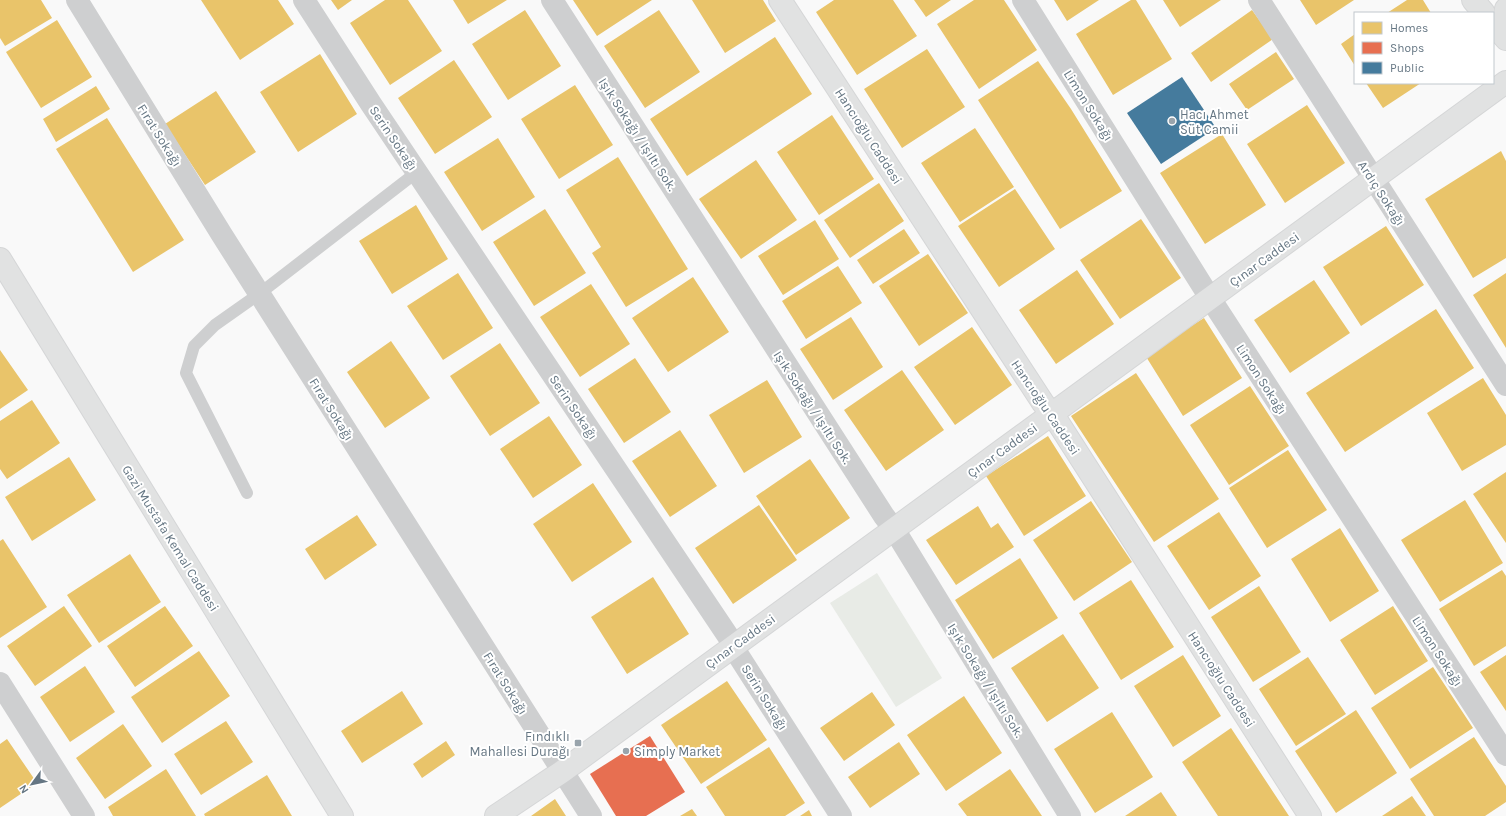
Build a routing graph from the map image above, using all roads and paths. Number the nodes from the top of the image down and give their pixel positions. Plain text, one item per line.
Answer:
1 (77, 0) edge
2 (304, 0) edge
3 (552, 0) edge
4 (780, 0) edge
5 (1023, 0) edge
6 (1259, 0) edge
7 (1473, 0) edge
8 (1506, 9) edge
9 (1483, 12) edge
10 (1506, 22) edge
11 (1494, 25) edge
12 (1506, 39) edge
13 (1506, 82) edge
14 (417, 172) junction
15 (1373, 179) junction
16 (0, 259) edge
17 (259, 294) junction
18 (1210, 298) junction
19 (1506, 385) edge
20 (1051, 414) junction
21 (247, 493) dead end
22 (894, 529) junction
23 (733, 647) junction
24 (0, 683) edge
25 (1506, 756) edge
26 (563, 771) junction
27 (84, 816) edge
28 (342, 816) edge
29 (496, 816) edge
30 (591, 816) edge
31 (841, 816) edge
32 (1070, 816) edge
33 (1310, 816) edge

1 - 17 street, Fırat Sokağı
2 - 14 street, Serin Sokağı
3 - 22 street, Işık Sokağı / Işıltı Sok.
4 - 20 street, Hancıoğlu Caddesi
5 - 18 street, Limon Sokağı
6 - 15 street, Ardıç Sokağı
7 - 9 street
8 - 10 street
11 - 12 street
13 - 15 street, Çınar Caddesi
14 - 17 lane
14 - 23 street, Serin Sokağı
15 - 18 street, Çınar Caddesi
15 - 19 street, Ardıç Sokağı
16 - 28 street, Gazi Mustafa Kemal Caddesi
17 - 21 lane
17 - 26 street, Fırat Sokağı
18 - 20 street, Çınar Caddesi
18 - 25 street, Limon Sokağı
20 - 22 street, Çınar Caddesi
20 - 33 street, Hancıoğlu Caddesi
22 - 23 street, Çınar Caddesi
22 - 32 street, Işık Sokağı / Işıltı Sok.
23 - 26 street, Çınar Caddesi
23 - 31 street, Serin Sokağı
24 - 27 street
26 - 29 street, Çınar Caddesi
26 - 30 street, Fırat Sokağı

